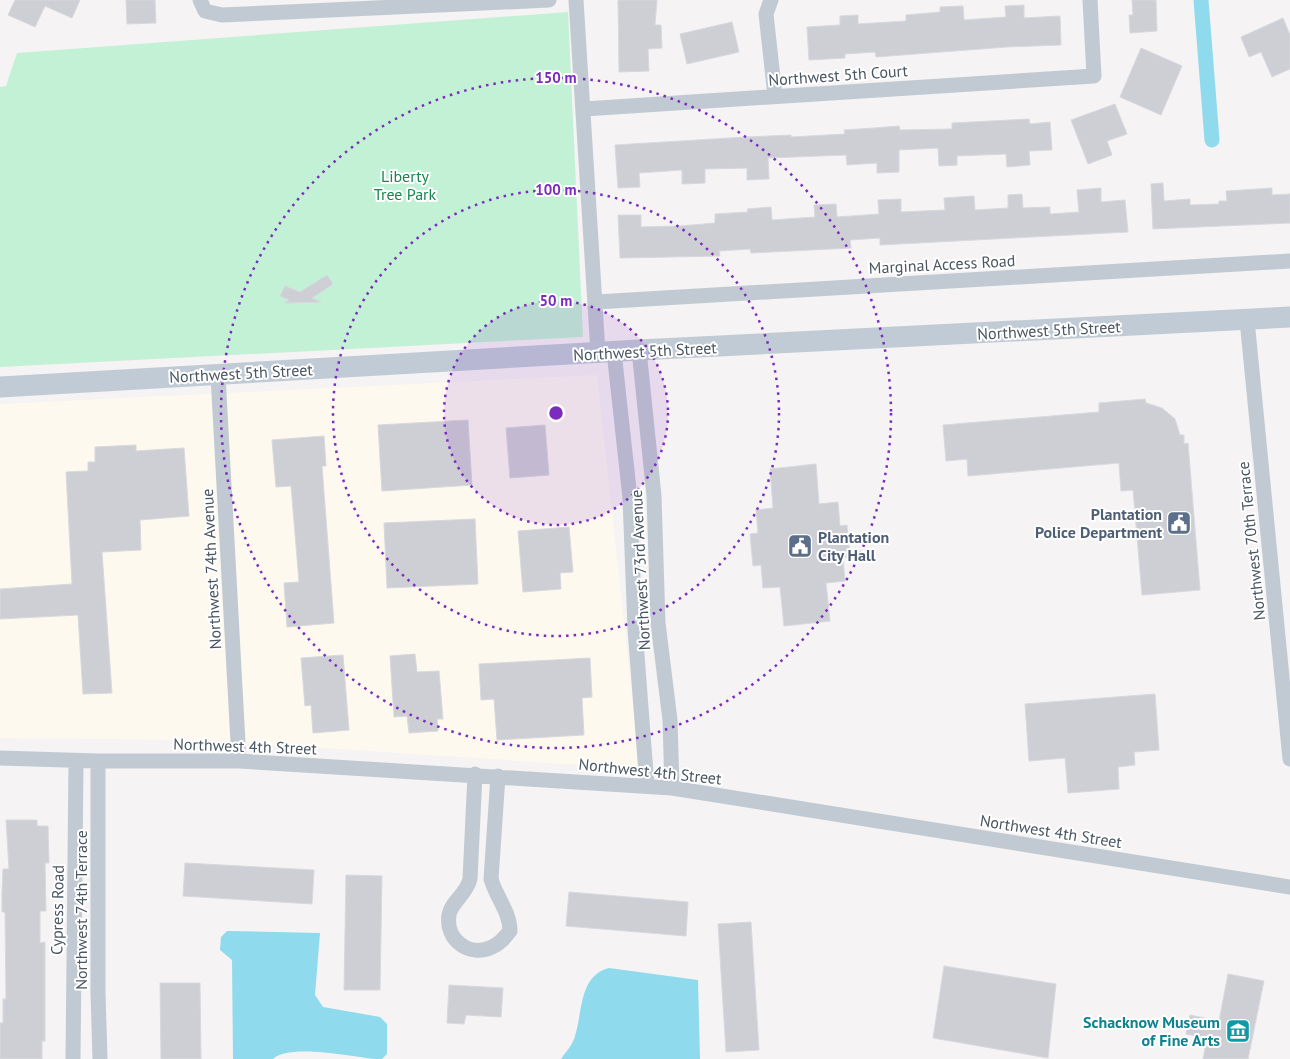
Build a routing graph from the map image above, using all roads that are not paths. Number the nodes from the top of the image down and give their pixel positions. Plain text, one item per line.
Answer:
1 (549, 0) edge
2 (576, 0) edge
3 (771, 0) edge
4 (1090, 0) edge
5 (400, 3) edge
6 (202, 6) edge
7 (775, 96) junction
8 (584, 109) junction
9 (1290, 262) edge
10 (596, 302) junction
11 (1290, 317) edge
12 (1248, 320) junction
13 (639, 350) junction
14 (606, 353) junction
15 (218, 375) junction
16 (0, 387) edge
17 (0, 758) edge
18 (1290, 759) edge
19 (76, 761) junction
20 (98, 761) junction
21 (239, 761) junction
22 (475, 774) junction
23 (498, 776) junction
24 (647, 786) junction
25 (672, 788) junction
26 (1290, 887) edge
27 (73, 1059) edge
28 (100, 1059) edge

1 - 5 street
2 - 8 street, Northwest 73rd Avenue
3 - 7 street
4 - 7 street, Northwest 5th Court
5 - 6 street
7 - 8 street, Northwest 5th Court
8 - 10 street, Northwest 73rd Avenue
9 - 10 street, Marginal Access Road
10 - 14 street, Northwest 73rd Avenue
11 - 12 street, Northwest 5th Street
12 - 13 street, Northwest 5th Street
12 - 18 street, Northwest 70th Terrace
13 - 14 street, Northwest 5th Street
13 - 25 street, Northwest 73rd Avenue
14 - 15 street, Northwest 5th Street
14 - 24 street, Northwest 73rd Avenue
15 - 16 street, Northwest 5th Street
15 - 21 street, Northwest 74th Avenue
17 - 19 street, Northwest 4th Street
19 - 20 street, Northwest 4th Street
19 - 27 street, Cypress Road
20 - 21 street, Northwest 4th Street
20 - 28 street, Northwest 74th Terrace
21 - 22 street, Northwest 4th Street
22 - 23 street, Northwest 4th Street
22 - 23 street
23 - 24 street, Northwest 4th Street
24 - 25 street, Northwest 4th Street
25 - 26 street, Northwest 4th Street

